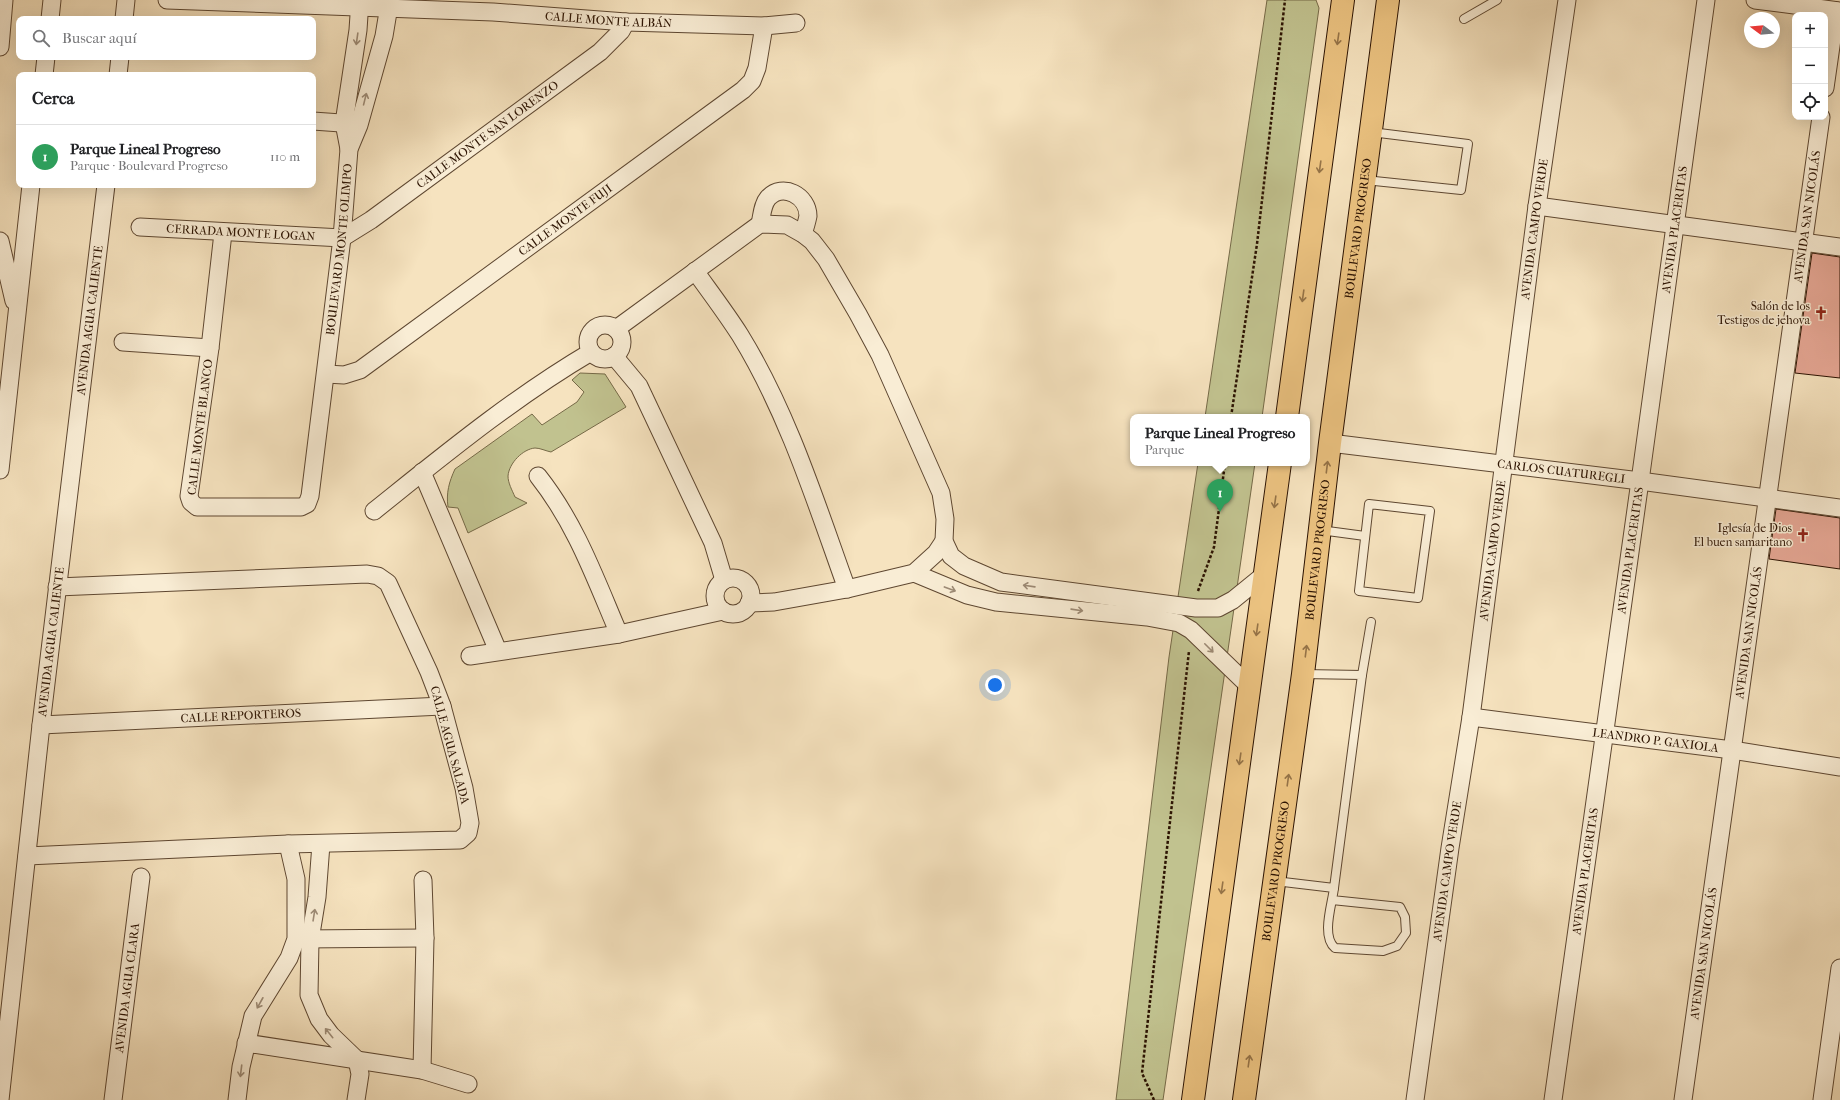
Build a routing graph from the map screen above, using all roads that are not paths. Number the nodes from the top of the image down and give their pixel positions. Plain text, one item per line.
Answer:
1 (4, 0) edge
2 (52, 0) edge
3 (126, 0) edge
4 (167, 0) edge
5 (1343, 0) edge
6 (1388, 0) edge
7 (1497, 0) edge
8 (1567, 0) edge
9 (1706, 0) edge
10 (1755, 0) edge
11 (374, 5) edge
12 (1838, 11) edge
13 (50, 16) edge
14 (124, 16) edge
15 (1464, 19) dead end
16 (626, 22) junction
17 (796, 23) dead end
18 (764, 26) junction
19 (0, 46) edge
20 (46, 60) edge
21 (120, 60) edge
22 (44, 72) edge
23 (118, 72) edge
24 (1826, 84) edge
25 (1821, 120) edge
26 (316, 121) edge
27 (352, 124) junction
28 (1371, 132) junction
29 (1364, 180) junction
30 (31, 188) edge
31 (106, 188) edge
32 (1537, 206) junction
33 (760, 224) junction
34 (1675, 225) junction
35 (140, 227) dead end
36 (223, 233) junction
37 (804, 234) junction
38 (342, 238) junction
39 (0, 241) edge
40 (1803, 242) junction
41 (1840, 247) edge
42 (695, 270) junction
43 (17, 313) junction
44 (616, 329) junction
45 (123, 342) dead end
46 (210, 348) junction
47 (591, 352) junction
48 (614, 356) junction
49 (326, 374) junction
50 (1287, 414) edge
51 (1330, 443) junction
52 (1505, 464) junction
53 (1280, 466) edge
54 (0, 470) edge
55 (422, 472) junction
56 (538, 476) dead end
57 (1640, 481) junction
58 (1767, 498) junction
59 (307, 504) joint
60 (1840, 508) edge
61 (374, 511) dead end
62 (1320, 530) junction
63 (1365, 536) junction
64 (944, 540) junction
65 (914, 573) junction
66 (1265, 574) junction
67 (724, 580) junction
68 (1001, 582) junction
69 (57, 587) junction
70 (847, 588) junction
71 (996, 602) junction
72 (749, 603) junction
73 (1143, 609) junction
74 (723, 611) junction
75 (1370, 622) dead end
76 (619, 634) junction
77 (498, 651) junction
78 (470, 656) dead end
79 (1303, 674) junction
80 (1362, 676) junction
81 (1250, 688) junction
82 (442, 706) junction
83 (1471, 717) junction
84 (41, 724) junction
85 (1604, 735) junction
86 (1732, 750) junction
87 (1840, 767) edge
88 (288, 844) junction
89 (321, 844) junction
90 (27, 856) junction
91 (140, 877) dead end
92 (296, 879) junction
93 (318, 880) junction
94 (423, 880) dead end
95 (1274, 881) junction
96 (1334, 888) junction
97 (1332, 900) junction
98 (425, 938) junction
99 (303, 939) junction
100 (1840, 968) edge
101 (246, 1043) junction
102 (357, 1060) junction
103 (422, 1070) junction
104 (1196, 1077) junction
105 (468, 1084) dead end
106 (0, 1100) edge
107 (113, 1100) edge
108 (237, 1100) edge
109 (356, 1100) edge
110 (1193, 1100) edge
111 (1208, 1100) edge
112 (1244, 1100) edge
113 (1414, 1100) edge
114 (1553, 1100) edge
115 (1683, 1100) edge
116 (1822, 1100) edge

1 - 19 street
2 - 13 street
3 - 14 street
4 - 11 street, CALLE MONTE ALBÁN
5 -> 50 main road
6 - 28 main road, BOULEVARD PROGRESO
7 - 15 lane
8 - 32 street, AVENIDA CAMPO VERDE
9 - 34 street, AVENIDA PLACERITAS
10 - 12 street
11 - 16 street, CALLE MONTE ALBÁN
11 -> 27 street
27 -> 11 street, BOULEVARD MONTE OLIMPO
12 - 24 street
16 - 18 street, CALLE MONTE ALBÁN
16 - 38 street, CALLE MONTE SAN LORENZO
17 - 18 street, CALLE MONTE ALBÁN
18 - 49 street, CALLE MONTE FUJI
20 - 22 street
21 - 23 street
25 - 40 street, AVENIDA SAN NICOLÁS
26 - 27 street
27 - 38 street, BOULEVARD MONTE OLIMPO
28 - 29 main road, BOULEVARD PROGRESO
28 - 29 lane
29 - 51 main road, BOULEVARD PROGRESO
30 - 43 street
31 - 69 street, AVENIDA AGUA CALIENTE
32 - 34 street
32 - 52 street, AVENIDA CAMPO VERDE
33 - 37 street
33 - 37 street
33 - 42 street
34 - 40 street
34 - 57 street, AVENIDA PLACERITAS
35 - 36 street, CERRADA MONTE LOGAN
36 - 38 street, CERRADA MONTE LOGAN
36 - 46 street, CALLE MONTE BLANCO
37 - 64 street
38 - 49 street, BOULEVARD MONTE OLIMPO
39 - 43 street
40 - 41 street
40 - 58 street, AVENIDA SAN NICOLÁS
42 - 44 street
42 - 70 street
43 - 54 street
44 - 47 street
44 - 48 street
45 - 46 street
46 - 59 street, CALLE MONTE BLANCO
47 - 48 street
47 - 55 street
48 - 67 street
49 - 59 street, BOULEVARD MONTE OLIMPO
51 - 52 street, CARLOS CUATUREGLI
62 -> 51 main road, BOULEVARD PROGRESO
52 - 57 street, CARLOS CUATUREGLI
52 - 83 street, AVENIDA CAMPO VERDE
53 -> 66 main road
55 - 61 street
55 - 77 street
56 - 76 street
57 - 58 street, CARLOS CUATUREGLI
57 - 85 street, AVENIDA PLACERITAS
58 - 60 street, CARLOS CUATUREGLI
58 - 86 street, AVENIDA SAN NICOLÁS
62 - 63 lane
79 -> 62 main road, BOULEVARD PROGRESO
63 - 63 lane
64 - 65 street
64 - 68 street
65 - 70 street
65 -> 71 street
66 - 73 street
66 -> 81 main road
67 - 72 street
67 - 74 street
68 - 71 street
73 -> 68 street
69 - 82 street, CALLE AGUA SALADA
69 - 84 street, AVENIDA AGUA CALIENTE
70 - 72 street
71 -> 73 street
72 - 74 street
73 -> 81 street
74 - 76 street
75 - 80 lane
76 - 77 street
77 - 78 street
79 - 80 lane
95 -> 79 main road, BOULEVARD PROGRESO
80 - 96 lane
81 -> 104 main road
82 - 84 street, CALLE REPORTEROS
82 - 89 street, CALLE AGUA SALADA
83 - 85 street, LEANDRO P. GAXIOLA
83 - 113 street, AVENIDA CAMPO VERDE
84 - 90 street, AVENIDA AGUA CALIENTE
85 - 86 street, LEANDRO P. GAXIOLA
85 - 114 street, AVENIDA PLACERITAS
86 - 87 street, LEANDRO P. GAXIOLA
86 - 115 street, AVENIDA SAN NICOLÁS
88 - 89 street
88 - 90 street
88 - 92 street
89 - 93 street
90 - 106 street, AVENIDA AGUA CALIENTE
91 - 107 street, AVENIDA AGUA CLARA
92 - 93 street
92 - 99 street
99 -> 93 street
94 - 98 street
95 - 96 lane
112 -> 95 main road, BOULEVARD PROGRESO
96 - 97 lane
97 - 97 lane
98 - 99 street
98 - 103 street
99 -> 101 street
102 -> 99 street
100 - 116 street
101 - 102 street
101 -> 108 street
102 - 103 street
102 - 109 street
103 - 105 street
104 - 110 main road
104 - 111 main road

